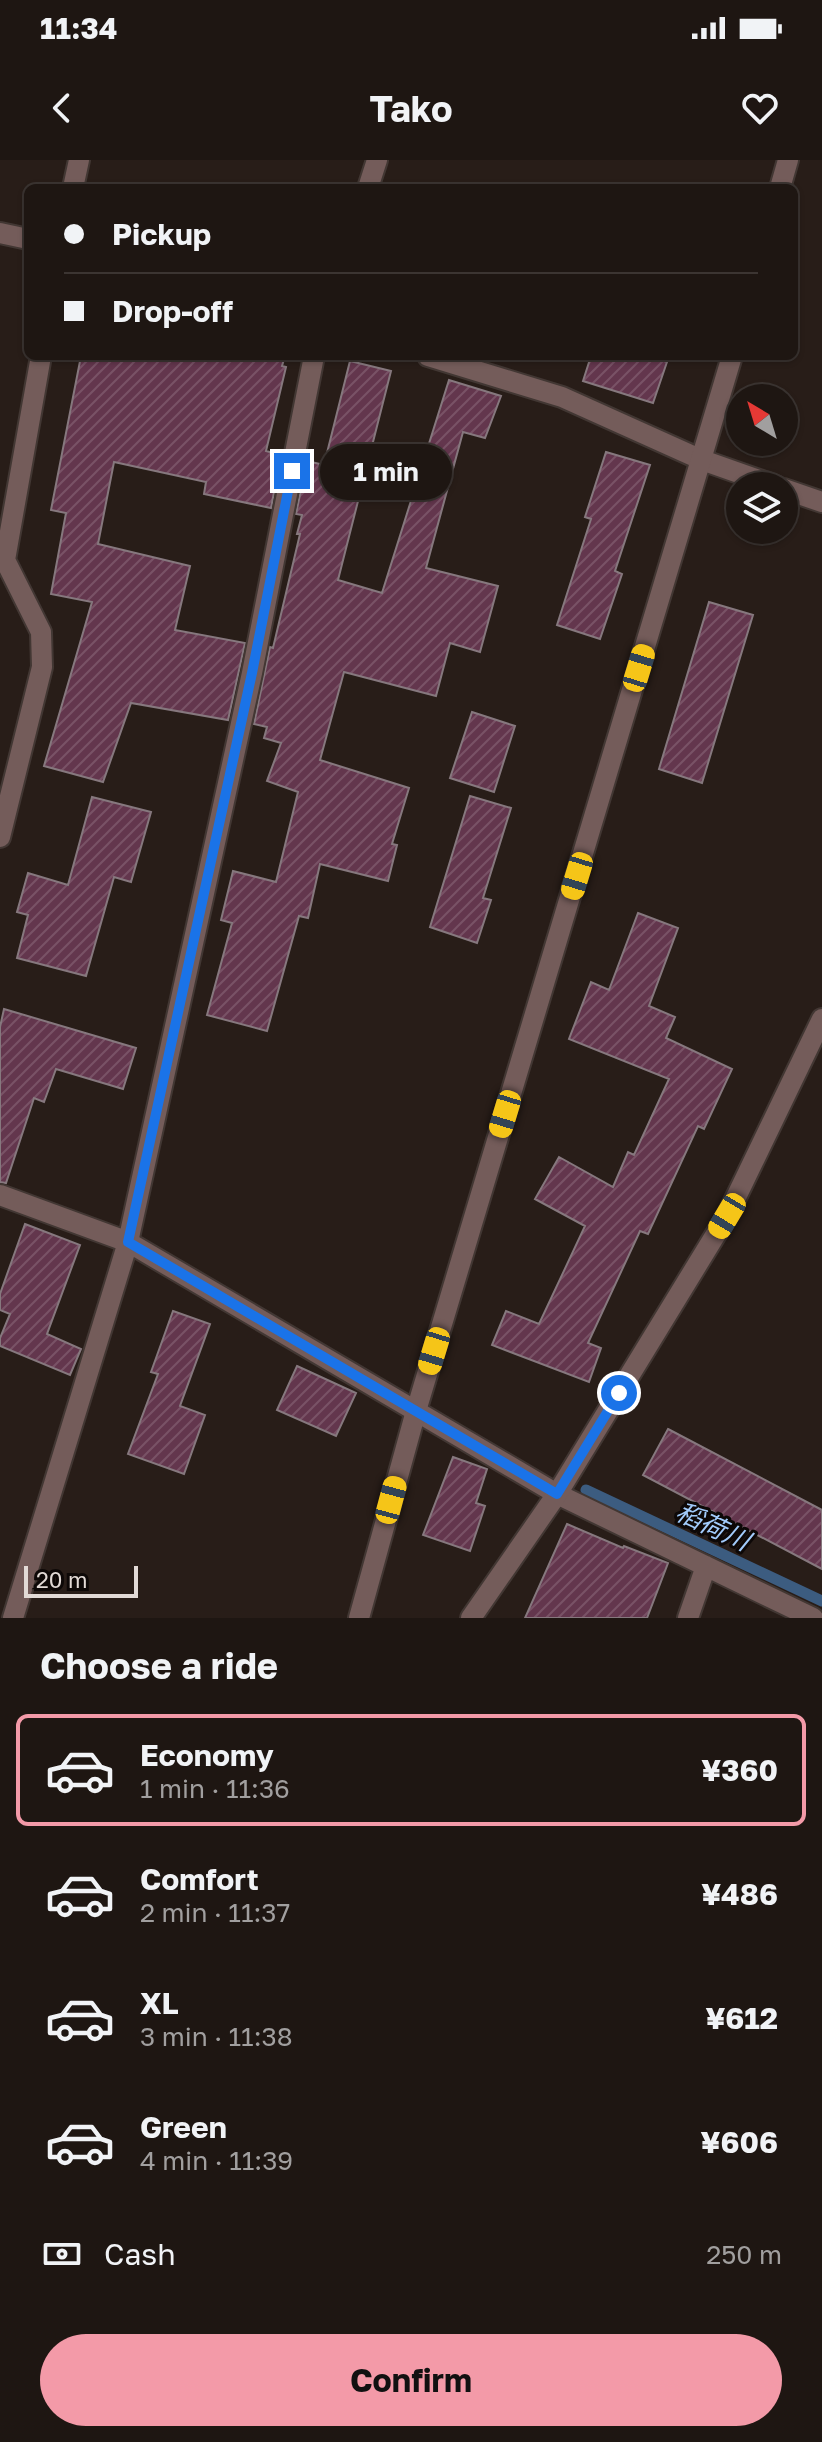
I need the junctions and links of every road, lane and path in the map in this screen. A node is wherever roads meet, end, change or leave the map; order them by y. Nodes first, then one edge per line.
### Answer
1 (79, 160) edge
2 (377, 160) edge
3 (788, 160) edge
4 (74, 184) edge
5 (369, 184) edge
6 (781, 184) edge
7 (0, 233) edge
8 (24, 238) edge
9 (40, 360) edge
10 (313, 360) edge
11 (441, 360) edge
12 (731, 360) edge
13 (702, 460) junction
14 (736, 472) edge
15 (798, 494) edge
16 (822, 502) edge
17 (10, 590) edge
18 (0, 837) edge
19 (822, 1019) edge
20 (0, 1195) edge
21 (128, 1242) junction
22 (416, 1411) junction
23 (557, 1494) junction
24 (706, 1566) junction
25 (13, 1618) edge
26 (359, 1618) edge
27 (471, 1618) edge
28 (688, 1618) edge
29 (813, 1618) edge

1 - 4 street
2 - 5 street
3 - 6 street
7 - 8 street
9 - 17 street
10 - 21 street
11 - 13 street
12 - 13 street
13 - 14 street
13 - 22 street
15 - 16 street
17 - 18 street
19 - 23 street
20 - 21 street
21 - 22 street
21 - 25 street
22 - 23 street
22 - 26 street
23 - 24 street
23 - 27 street
24 - 28 street
24 - 29 street

